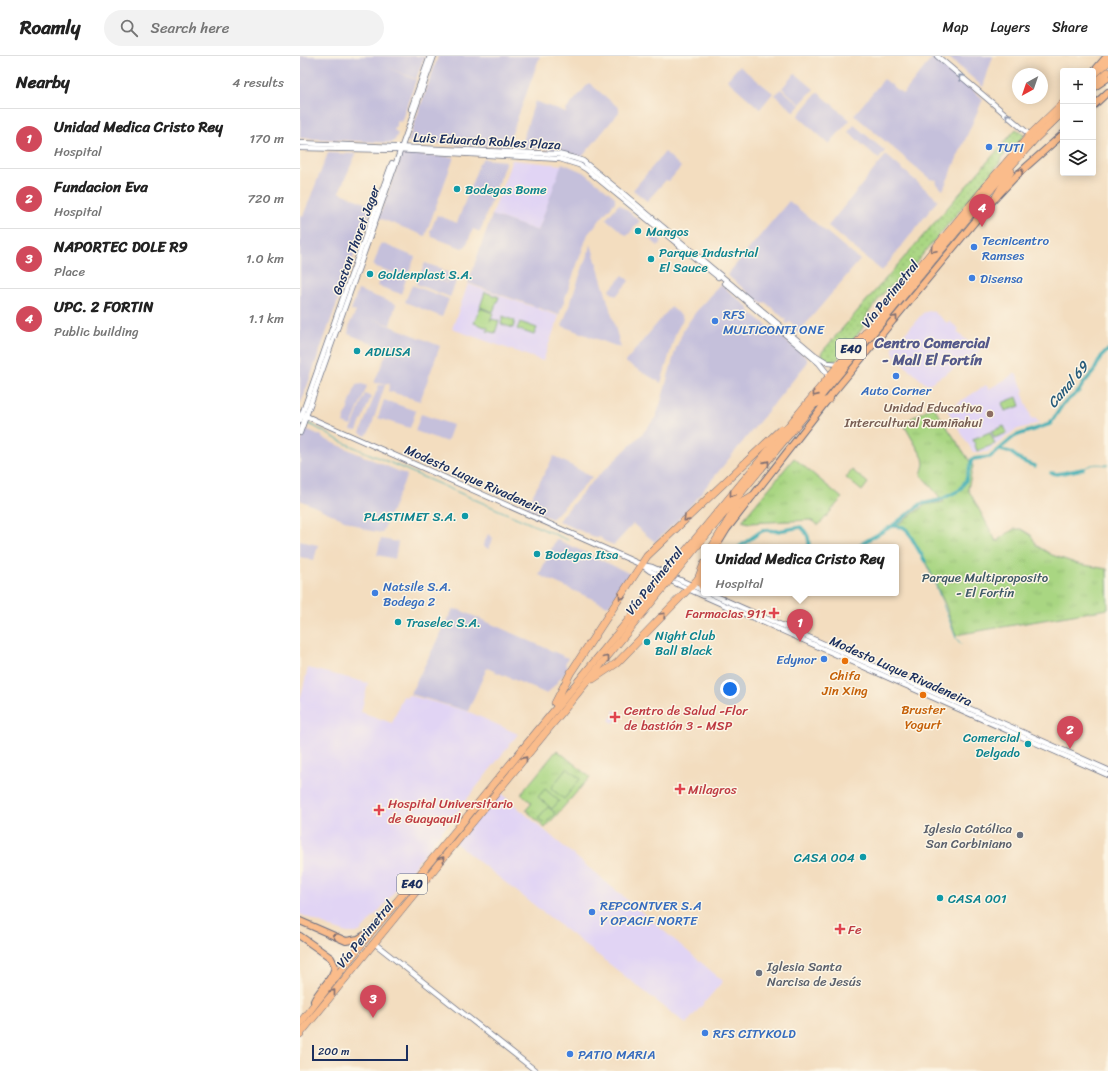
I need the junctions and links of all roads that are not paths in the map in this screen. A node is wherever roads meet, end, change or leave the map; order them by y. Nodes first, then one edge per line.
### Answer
1 (430, 56) edge
2 (434, 56) edge
3 (937, 56) edge
4 (1107, 56) edge
5 (1108, 62) edge
6 (1096, 69) edge
7 (1096, 72) edge
8 (1108, 72) edge
9 (1108, 78) edge
10 (1096, 82) edge
11 (1096, 86) edge
12 (1108, 92) edge
13 (1062, 104) edge
14 (1095, 104) edge
15 (1060, 115) edge
16 (1030, 135) junction
17 (1060, 137) edge
18 (300, 143) edge
19 (300, 148) edge
20 (399, 149) junction
21 (1018, 158) junction
22 (996, 197) junction
23 (839, 364) junction
24 (828, 378) junction
25 (828, 400) junction
26 (815, 404) junction
27 (802, 409) junction
28 (302, 416) edge
29 (300, 432) edge
30 (749, 484) junction
31 (752, 496) junction
32 (737, 505) junction
33 (728, 511) junction
34 (714, 544) edge
35 (718, 544) edge
36 (642, 565) junction
37 (677, 566) junction
38 (701, 572) edge
39 (701, 576) edge
40 (698, 579) junction
41 (665, 580) junction
42 (701, 584) edge
43 (690, 587) junction
44 (701, 589) edge
45 (701, 592) edge
46 (710, 596) edge
47 (716, 596) edge
48 (584, 685) junction
49 (549, 716) junction
50 (1036, 738) junction
51 (1030, 740) junction
52 (1072, 754) junction
53 (1063, 755) junction
54 (1108, 770) edge
55 (1108, 775) edge
56 (300, 921) edge
57 (371, 932) junction
58 (300, 936) edge
59 (374, 943) junction
60 (314, 1006) junction
61 (300, 1023) edge
62 (300, 1034) edge
63 (536, 1071) edge

1 - 20 street, Gaston Thoret Jager
2 - 20 street, Gaston Thoret Jager
16 -> 3 street
4 - 6 main road
5 - 7 highway
8 - 10 highway
9 - 11 main road
12 - 14 main road
13 - 16 highway, Vía Perimetral / E40
15 - 21 highway, Vía Perimetral / E40
16 -> 23 highway, Vía Perimetral / E40
22 -> 17 main road, Vía Perimetral
18 - 20 street, Luis Eduardo Robles Plaza
19 - 20 street, Luis Eduardo Robles Plaza
20 - 23 street, Luis Eduardo Robles Plaza
20 - 24 street, Luis Eduardo Robles Plaza
20 - 28 street, Gaston Thoret Jager
21 - 22 highway
21 - 26 highway, Vía Perimetral / E40
25 -> 22 main road, Vía Perimetral
23 - 24 highway, Vía Perimetral / E40
24 -> 27 highway, Vía Perimetral / E40
25 - 26 highway
25 - 31 main road, Vía Perimetral
30 -> 26 highway, Vía Perimetral / E40
27 -> 36 highway
27 -> 37 highway, Vía Perimetral / E40
28 - 29 street, Gaston Thoret Jager
28 - 36 street, Modesto Luque Rivadeneira
30 - 32 highway
30 - 33 highway, Vía Perimetral / E40
31 - 32 highway
31 - 35 main road, Vía Perimetral
32 - 33 highway
32 - 34 highway
33 - 37 highway, Vía Perimetral / E40
36 - 43 street, Modesto Luque Rivadeneira
36 -> 49 highway
37 - 41 highway, Vía Perimetral / E40, bridge
38 - 40 highway
39 - 40 main road
40 - 42 highway
40 - 43 highway
48 -> 41 highway, Vía Perimetral / E40
41 - 49 highway, Vía Perimetral / E40
43 - 44 street, Modesto Luque Rivadeneira
43 - 45 street, Modesto Luque Rivadeneira
48 -> 43 highway
46 - 51 street, Modesto Luque Rivadeneira
47 - 50 street, Modesto Luque Rivadeneira
59 -> 48 highway, Vía Perimetral / E40
49 - 57 highway, Vía Perimetral / E40
50 - 51 street
50 - 52 street, Modesto Luque Rivadeneira
51 - 53 street, Modesto Luque Rivadeneira
52 - 53 street
52 - 54 street, Modesto Luque Rivadeneira
53 - 55 street, Modesto Luque Rivadeneira
57 -> 56 main road
57 - 60 highway, Vía Perimetral / E40
58 - 60 main road
62 -> 59 highway, Vía Perimetral / E40
59 - 63 street
60 - 61 highway, Vía Perimetral / E40

